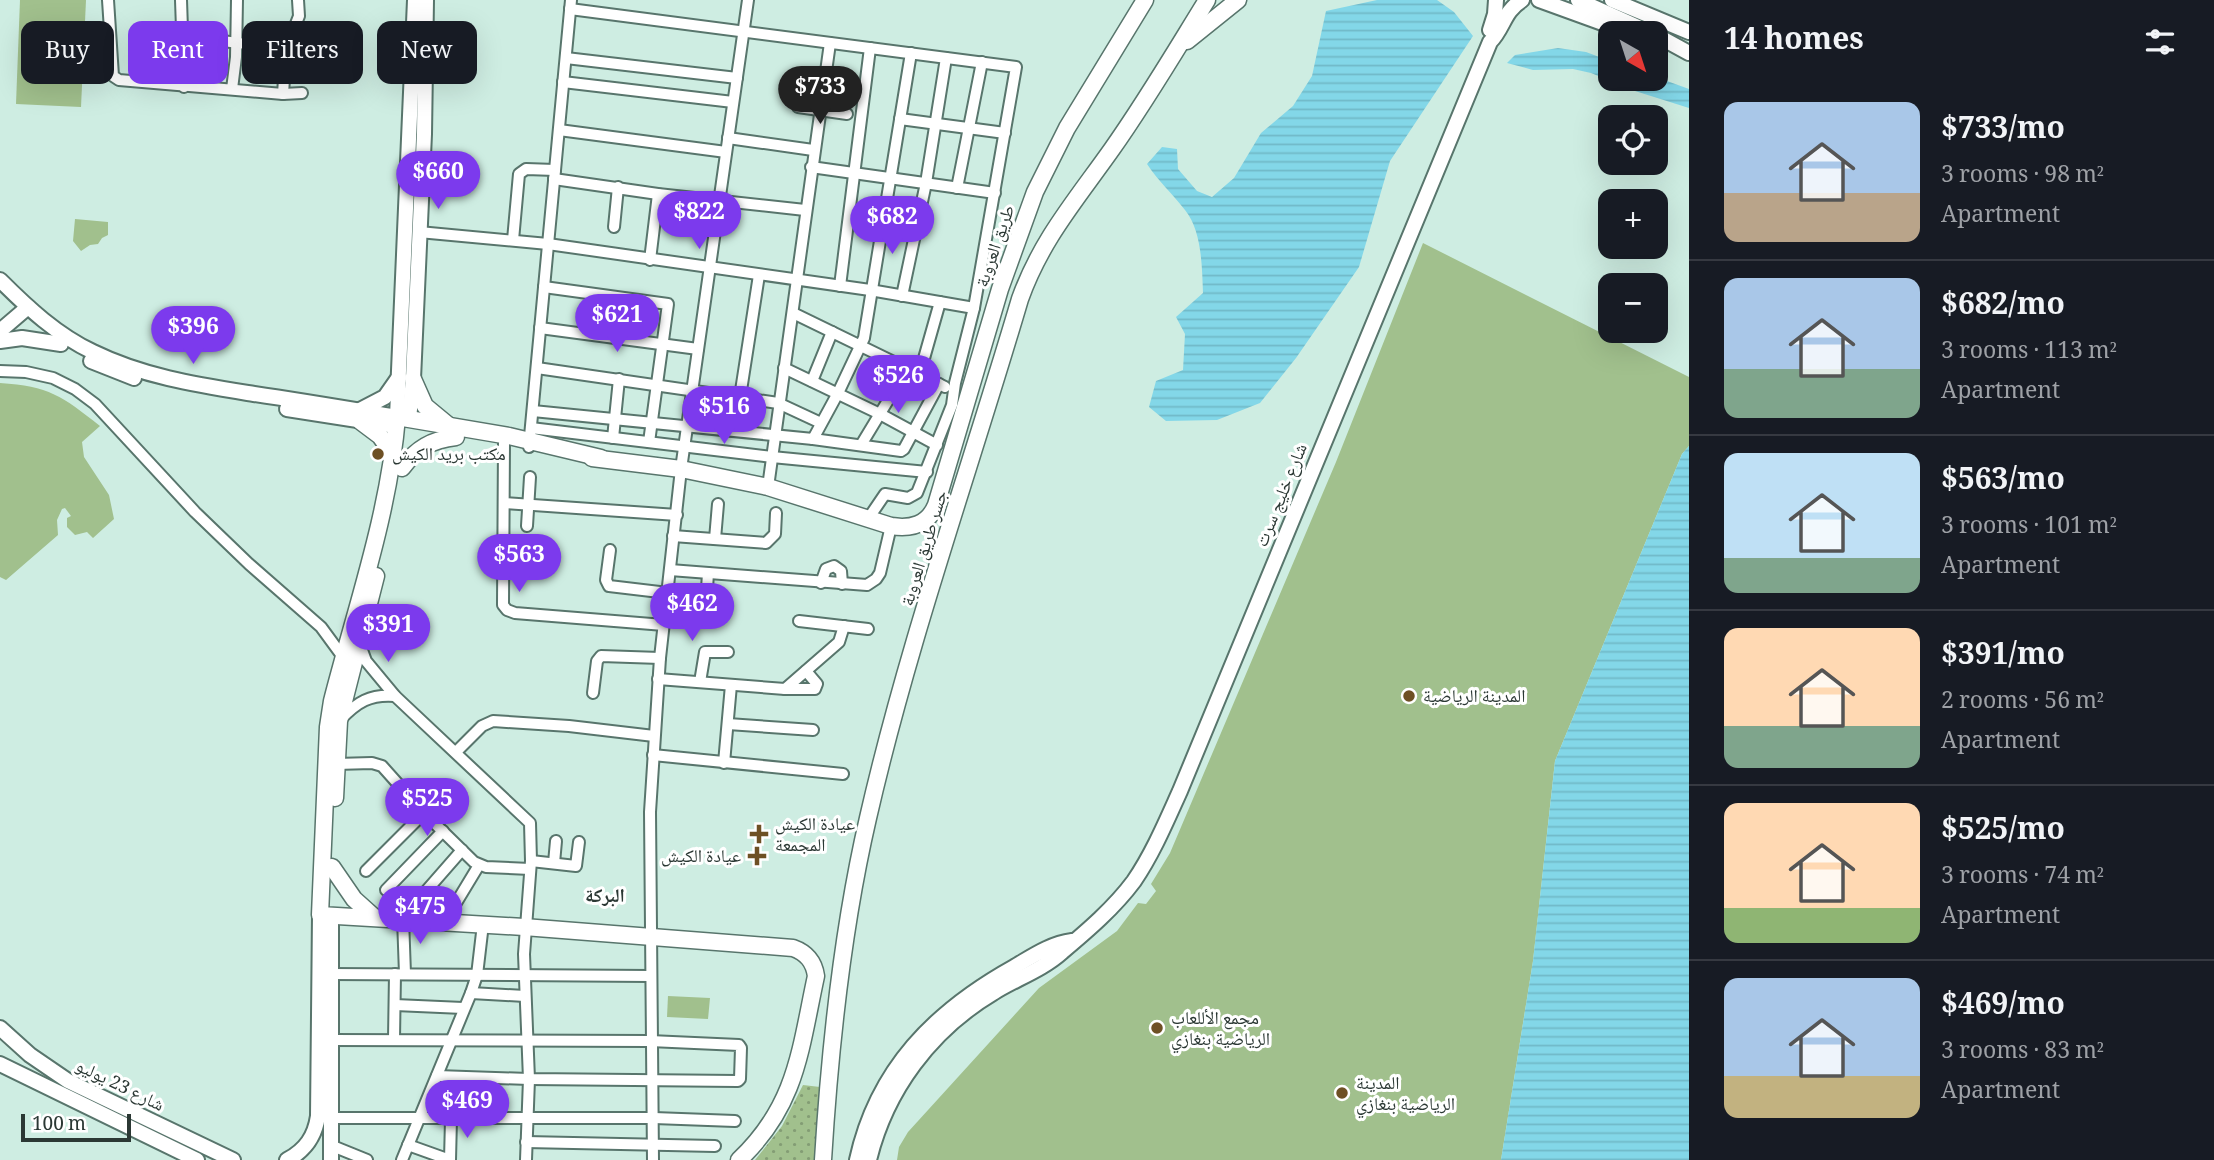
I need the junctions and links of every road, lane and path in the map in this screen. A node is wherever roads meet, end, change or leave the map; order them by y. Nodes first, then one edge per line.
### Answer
1 (108, 0) edge
2 (181, 0) edge
3 (237, 0) edge
4 (298, 0) edge
5 (415, 0) edge
6 (426, 0) edge
7 (748, 0) edge
8 (1143, 0) edge
9 (1207, 0) edge
10 (1238, 0) edge
11 (1496, 0) edge
12 (1522, 0) edge
13 (1539, 0) edge
14 (1578, 0) edge
15 (1612, 0) edge
16 (1636, 0) edge
17 (570, 5) edge
18 (182, 21) edge
19 (297, 21) edge
20 (1598, 21) edge
21 (1624, 21) edge
22 (1685, 31) edge
23 (743, 32) junction
24 (228, 40) edge
25 (236, 41) junction
26 (242, 42) edge
27 (1490, 42) junction
28 (1668, 42) edge
29 (830, 43) junction
30 (870, 48) junction
31 (1684, 50) edge
32 (911, 53) junction
33 (1172, 55) junction
34 (566, 58) junction
35 (946, 58) junction
36 (982, 62) junction
37 (737, 78) junction
38 (563, 82) junction
39 (184, 84) edge
40 (284, 84) edge
41 (184, 87) junction
42 (232, 89) junction
43 (302, 93) dead end
44 (284, 94) junction
45 (733, 102) junction
46 (797, 107) dead end
47 (820, 110) junction
48 (847, 114) dead end
49 (900, 119) junction
50 (936, 122) junction
51 (968, 128) junction
52 (559, 131) junction
53 (1005, 133) junction
54 (728, 138) junction
55 (813, 150) junction
56 (726, 152) junction
57 (811, 167) junction
58 (555, 174) junction
59 (855, 174) junction
60 (890, 178) junction
61 (926, 183) junction
62 (618, 187) junction
63 (957, 188) junction
64 (995, 193) junction
65 (658, 194) junction
66 (719, 201) junction
67 (805, 210) junction
68 (614, 227) dead end
69 (419, 232) junction
70 (513, 240) junction
71 (548, 244) junction
72 (650, 260) junction
73 (709, 269) junction
74 (758, 275) junction
75 (0, 280) edge
76 (796, 281) junction
77 (840, 286) junction
78 (544, 287) junction
79 (870, 290) junction
80 (0, 292) edge
81 (902, 296) junction
82 (940, 302) junction
83 (21, 307) junction
84 (974, 308) junction
85 (793, 313) junction
86 (0, 319) edge
87 (540, 328) junction
88 (0, 331) edge
89 (832, 332) junction
90 (0, 341) edge
91 (61, 344) junction
92 (662, 344) junction
93 (861, 348) junction
94 (698, 349) junction
95 (537, 368) junction
96 (784, 368) junction
97 (907, 369) junction
98 (0, 372) edge
99 (407, 376) junction
100 (919, 376) junction
101 (619, 379) junction
102 (812, 381) junction
103 (656, 384) junction
104 (939, 384) junction
105 (692, 390) junction
106 (954, 391) junction
107 (838, 393) junction
108 (740, 397) junction
109 (778, 403) junction
110 (533, 411) junction
111 (880, 414) junction
112 (360, 416) junction
113 (615, 419) junction
114 (402, 422) junction
115 (821, 423) junction
116 (651, 424) junction
117 (687, 426) junction
118 (453, 432) junction
119 (914, 432) junction
120 (775, 436) junction
121 (613, 438) junction
122 (530, 439) junction
123 (813, 439) junction
124 (649, 442) junction
125 (504, 443) junction
126 (861, 445) junction
127 (937, 445) junction
128 (684, 446) junction
129 (772, 457) junction
130 (398, 462) junction
131 (681, 469) junction
132 (927, 472) junction
133 (530, 477) dead end
134 (768, 487) junction
135 (504, 503) junction
136 (718, 504) dead end
137 (528, 505) junction
138 (776, 513) dead end
139 (677, 515) junction
140 (868, 519) junction
141 (527, 526) dead end
142 (891, 526) junction
143 (674, 536) junction
144 (715, 539) junction
145 (610, 550) dead end
146 (670, 570) junction
147 (708, 573) junction
148 (821, 583) junction
149 (842, 584) junction
150 (668, 593) junction
151 (706, 605) dead end
152 (799, 621) dead end
153 (664, 625) junction
154 (844, 626) junction
155 (868, 629) dead end
156 (359, 642) junction
157 (728, 652) dead end
158 (343, 657) junction
159 (660, 658) junction
160 (806, 671) junction
161 (658, 679) junction
162 (700, 682) junction
163 (731, 685) junction
164 (785, 689) junction
165 (593, 693) dead end
166 (396, 696) junction
167 (339, 721) junction
168 (728, 723) junction
169 (813, 730) dead end
170 (654, 736) junction
171 (456, 752) junction
172 (653, 755) junction
173 (724, 762) junction
174 (336, 764) junction
175 (843, 775) dead end
176 (424, 813) junction
177 (443, 831) junction
178 (556, 841) dead end
179 (579, 842) dead end
180 (462, 850) junction
181 (554, 863) junction
182 (479, 865) junction
183 (530, 865) junction
184 (332, 867) junction
185 (366, 871) dead end
186 (386, 890) dead end
187 (421, 898) dead end
188 (456, 903) dead end
189 (326, 915) junction
190 (374, 917) junction
191 (404, 918) junction
192 (483, 924) junction
193 (524, 927) junction
194 (650, 937) junction
195 (1073, 941) junction
196 (330, 974) junction
197 (400, 974) junction
198 (477, 975) junction
199 (524, 976) junction
200 (651, 976) junction
201 (471, 993) junction
202 (525, 996) junction
203 (395, 1005) junction
204 (463, 1008) junction
205 (0, 1028) edge
206 (394, 1039) junction
207 (330, 1040) junction
208 (452, 1040) junction
209 (650, 1041) junction
210 (527, 1042) junction
211 (0, 1064) edge
212 (437, 1076) junction
213 (529, 1079) junction
214 (652, 1080) junction
215 (330, 1118) junction
216 (419, 1118) junction
217 (527, 1118) junction
218 (654, 1118) junction
219 (451, 1119) junction
220 (735, 1121) dead end
221 (526, 1142) junction
222 (652, 1144) junction
223 (408, 1145) junction
224 (715, 1146) dead end
225 (331, 1153) edge
226 (197, 1160) edge
227 (233, 1160) edge
228 (287, 1160) edge
229 (367, 1160) edge
230 (402, 1160) edge
231 (450, 1160) edge
232 (526, 1160) edge
233 (653, 1160) edge
234 (739, 1160) edge
235 (823, 1160) edge
236 (857, 1160) edge
237 (869, 1160) edge

1 - 41 street
2 - 18 street
3 - 25 street
4 - 19 street
5 - 99 main road
6 - 69 main road
7 - 23 street
8 - 142 highway, طريق العروبة
9 - 33 highway, جسر طريق العروبة
10 - 33 highway
11 - 27 main road
12 - 27 main road
13 - 20 main road
14 - 21 main road
15 - 22 main road
16 - 22 main road
17 - 23 street
17 - 34 street
23 - 29 street
23 - 37 street
24 - 25 street
25 - 26 street
25 - 42 street
27 - 195 main road, شارع خليج سرت
28 - 31 main road
29 - 30 street
29 - 47 street
30 - 32 street
30 - 59 street
32 - 35 street
32 - 49 street
33 - 235 highway, جسر طريق العروبة
34 - 37 street
34 - 38 street
35 - 36 street
35 - 50 street
36 - 51 street
36 - 53 street
37 - 45 street
38 - 45 street
38 - 52 street
39 - 41 street
40 - 44 street
41 - 42 street
42 - 44 street
43 - 44 street
45 - 54 street
46 - 47 street
47 - 48 street
47 - 55 street
49 - 50 street
49 - 60 street
50 - 51 street
50 - 61 street
51 - 53 street
51 - 63 street
52 - 56 street
52 - 58 street
53 - 64 street
54 - 55 street
54 - 56 street
55 - 57 street
56 - 66 street
57 - 59 street
57 - 67 street
58 - 62 street
58 - 70 street
58 - 71 street
59 - 60 street
59 - 77 street
60 - 61 street
60 - 79 street
61 - 63 street
61 - 81 street
62 - 65 street
62 - 68 street
63 - 64 street
64 - 84 street
65 - 66 street
65 - 72 street
66 - 67 street
66 - 73 street
67 - 76 street
69 - 70 street
69 - 99 main road
70 - 71 street
71 - 72 street
71 - 78 street
72 - 73 street
73 - 74 street
73 - 94 street
74 - 76 street
74 - 108 street
75 - 83 main road
76 - 77 street
76 - 85 street
77 - 79 street
78 - 87 street
78 - 92 street
79 - 81 street
79 - 93 street
80 - 83 main road
81 - 82 street
82 - 84 street
82 - 100 street
83 - 86 main road
83 - 88 main road
83 - 91 main road
83 - 112 main road
84 - 106 street
85 - 89 street
85 - 96 street
87 - 92 street
87 - 95 street
89 - 93 street
89 - 102 street
90 - 91 main road
91 - 112 main road
92 - 94 street
92 - 103 street
93 - 97 street
93 - 107 street
94 - 105 street
95 - 101 street
95 - 110 street
96 - 102 street
96 - 109 street
97 - 100 street
97 - 111 street
98 - 158 street
99 - 112 main road
99 - 114 main road
99 - 118 highway
100 - 104 street
101 - 103 street
101 - 113 street
102 - 107 street
103 - 105 street
103 - 116 street
104 - 106 street
104 - 119 street
105 - 108 street
105 - 117 street
106 - 127 street
107 - 111 street
107 - 115 street
108 - 109 street
109 - 115 street
109 - 120 street
110 - 113 street
110 - 122 street
111 - 119 street
111 - 126 street
112 - 114 main road
112 - 130 highway
113 - 116 street
113 - 121 street
114 - 118 highway
114 - 130 highway
115 - 123 street
116 - 117 street
116 - 124 street
117 - 120 street
117 - 128 street
118 - 122 highway
118 - 125 highway
118 - 130 highway
119 - 126 street
119 - 127 street
120 - 123 street
120 - 129 street
121 - 122 street
121 - 124 street
122 - 125 highway
122 - 131 highway
123 - 126 street
124 - 128 street
125 - 135 street
127 - 132 street
128 - 129 street
128 - 131 street
129 - 132 street
129 - 134 street
130 - 156 highway
130 - 158 highway
131 - 134 highway
131 - 139 street
132 - 140 street
133 - 137 street
134 - 140 highway
135 - 137 street
135 - 153 street
136 - 144 street
137 - 139 street
137 - 141 street
138 - 144 street
139 - 143 street
140 - 142 highway
142 - 149 street
143 - 144 street
143 - 146 street
145 - 150 street
146 - 147 street
146 - 150 street
147 - 148 street
147 - 151 street
148 - 149 street
148 - 149 street
150 - 153 street
152 - 154 street
153 - 159 street
154 - 155 street
154 - 160 street
156 - 166 street
156 - 167 highway
157 - 162 street
158 - 189 highway
159 - 161 street
159 - 165 street
160 - 164 street
160 - 164 street
161 - 162 street
161 - 170 street
162 - 163 street
163 - 164 street
163 - 168 street
166 - 167 street
166 - 171 street
167 - 174 highway
168 - 169 street
168 - 173 street
170 - 171 street
170 - 172 street
171 - 183 street
172 - 173 street
172 - 194 street
173 - 175 street
174 - 176 street
174 - 184 highway
176 - 177 street
176 - 185 street
177 - 180 street
177 - 186 street
178 - 181 street
179 - 181 street
180 - 182 street
180 - 187 street
181 - 183 street
182 - 183 street
182 - 188 street
183 - 193 street
184 - 189 highway
184 - 190 highway
189 - 190 highway
189 - 196 main road
189 - 228 main road
190 - 191 highway
191 - 192 highway
191 - 197 street
192 - 193 highway
192 - 198 street
193 - 194 highway
193 - 199 street
194 - 200 street
194 - 234 highway
195 - 236 main road, شارع خليج سرت
195 - 237 main road, شارع خليج سرت
196 - 197 street
196 - 207 main road
197 - 198 street
197 - 203 street
198 - 199 street
198 - 201 street
199 - 200 street
199 - 202 street
200 - 209 street
201 - 202 street
201 - 204 street
202 - 210 street
203 - 204 street
203 - 206 street
204 - 208 street
205 - 227 main road, شارع 23 يوليو
206 - 207 street
206 - 208 street
207 - 215 main road
208 - 210 street
208 - 212 street
209 - 210 street
209 - 214 street
209 - 214 street
210 - 213 street
211 - 226 main road, شارع 23 يوليو
212 - 213 street
212 - 216 street
213 - 214 street
213 - 217 street
214 - 218 street
215 - 216 street
215 - 225 main road
216 - 219 street
216 - 223 street
217 - 218 street
217 - 219 street
217 - 221 street
218 - 220 street
218 - 222 street
219 - 231 street
221 - 222 street
221 - 232 street
222 - 224 street
222 - 233 street
223 - 230 street
223 - 231 street
225 - 229 street

